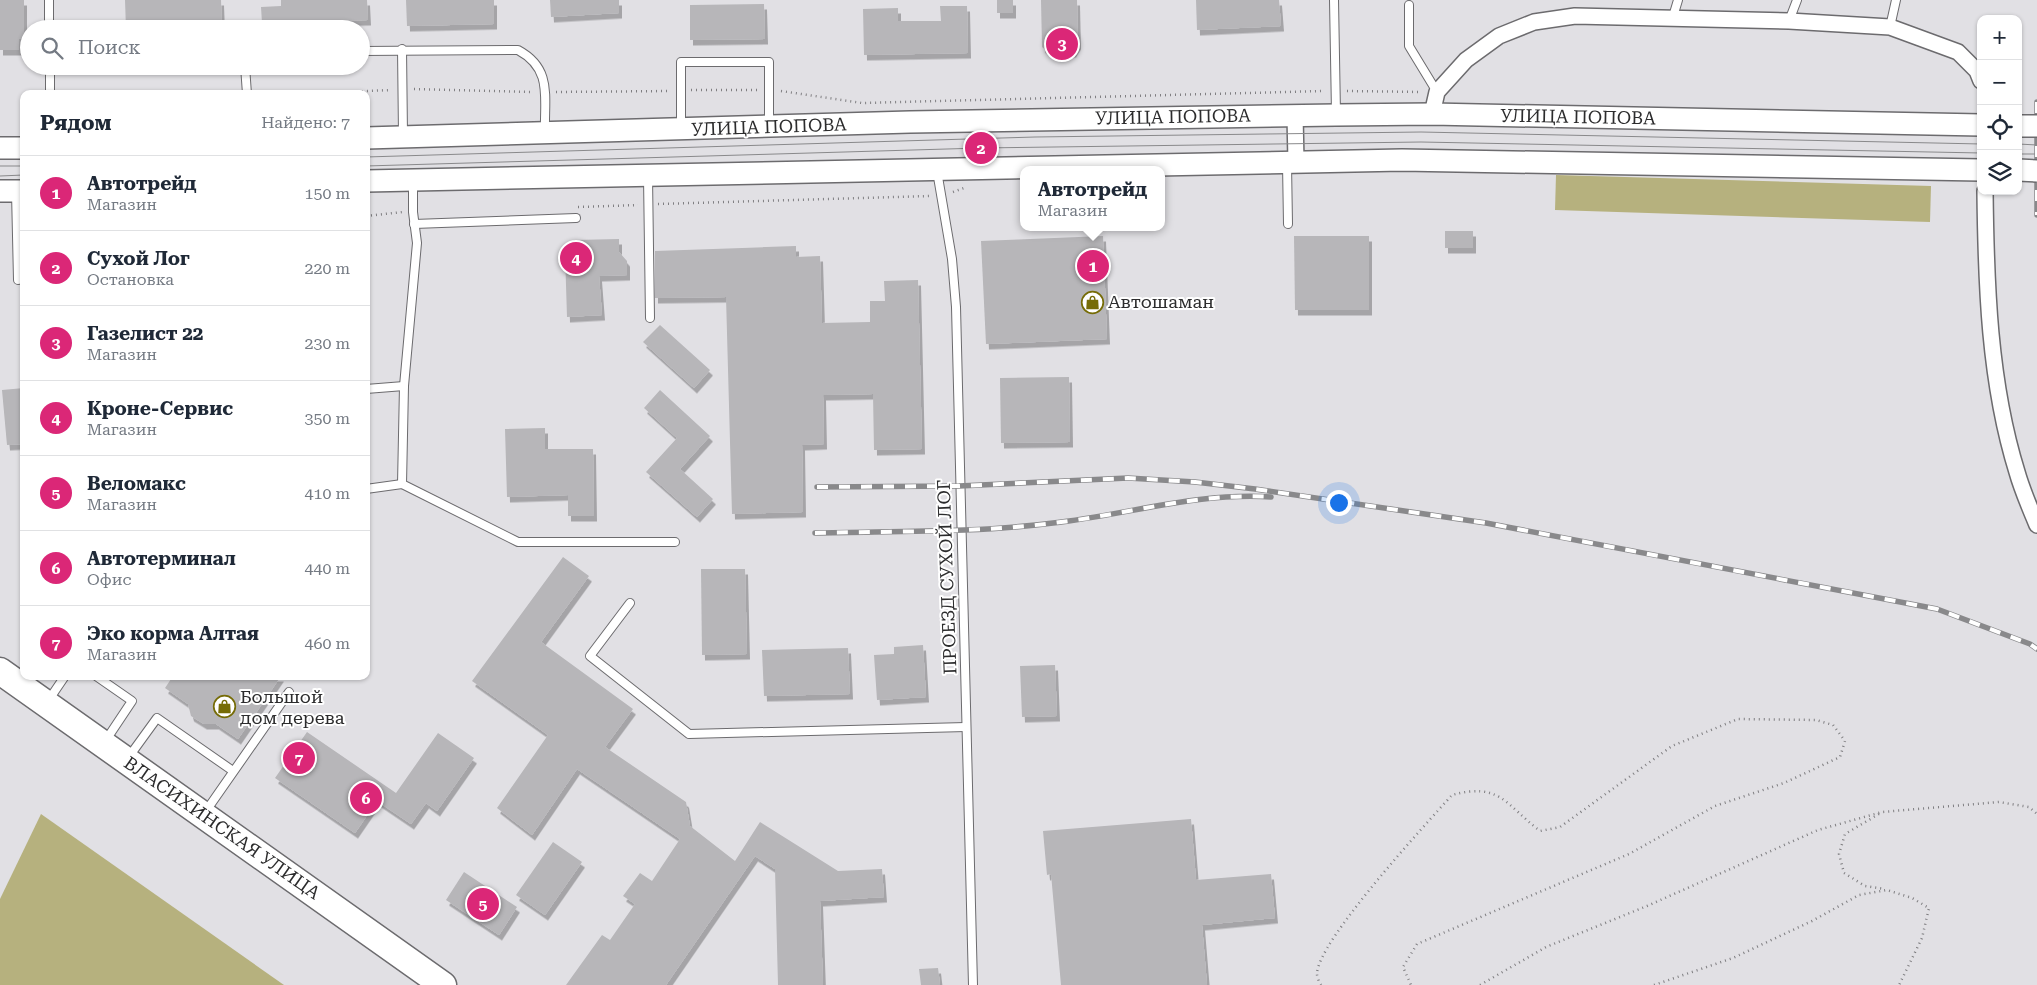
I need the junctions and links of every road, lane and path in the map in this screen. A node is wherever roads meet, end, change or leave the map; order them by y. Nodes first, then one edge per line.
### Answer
1 (49, 0) edge
2 (1334, 0) edge
3 (1678, 0) edge
4 (1798, 0) edge
5 (1896, 0) edge
6 (1409, 5) dead end
7 (49, 20) edge
8 (1672, 20) junction
9 (1789, 21) junction
10 (1890, 27) junction
11 (402, 49) junction
12 (370, 51) edge
13 (1977, 70) edge
14 (50, 75) edge
15 (246, 75) edge
16 (403, 89) junction
17 (50, 90) edge
18 (247, 90) edge
19 (681, 90) junction
20 (769, 90) junction
21 (370, 91) edge
22 (1336, 91) junction
23 (544, 92) junction
24 (1437, 92) junction
25 (1336, 114) junction
26 (1432, 114) junction
27 (1295, 115) junction
28 (1977, 125) edge
29 (769, 126) junction
30 (2022, 126) edge
31 (2037, 126) edge
32 (681, 130) junction
33 (546, 134) junction
34 (403, 137) junction
35 (370, 138) edge
36 (0, 148) edge
37 (20, 148) edge
38 (1291, 162) junction
39 (1088, 166) edge
40 (1020, 167) edge
41 (936, 169) junction
42 (1977, 170) edge
43 (2022, 170) edge
44 (2037, 171) edge
45 (648, 175) junction
46 (413, 180) junction
47 (370, 181) edge
48 (13, 191) edge
49 (1985, 195) edge
50 (576, 218) dead end
51 (414, 224) junction
52 (1288, 224) dead end
53 (18, 280) dead end
54 (650, 318) dead end
55 (404, 386) junction
56 (370, 389) edge
57 (402, 484) junction
58 (370, 488) edge
59 (2037, 526) edge
60 (675, 542) dead end
61 (630, 603) dead end
62 (0, 671) edge
63 (62, 680) edge
64 (102, 680) edge
65 (289, 692) dead end
66 (46, 704) junction
67 (966, 727) junction
68 (103, 744) junction
69 (127, 760) junction
70 (233, 771) junction
71 (1882, 812) junction
72 (203, 814) junction
73 (2037, 814) edge
74 (1887, 890) junction
75 (443, 985) edge
76 (973, 985) edge
77 (1320, 985) edge
78 (1411, 985) edge
79 (1480, 985) edge
80 (1654, 985) edge
81 (1899, 985) edge

1 - 7 lane
2 - 22 lane
3 - 8 lane
4 - 9 lane
5 - 10 lane
6 - 24 lane
8 - 9 street
8 - 24 street
9 - 10 street
10 - 13 street
11 - 12 lane
11 - 16 lane
11 - 23 lane
14 - 17 lane
15 - 18 lane
16 - 21 path
16 - 23 path
16 - 34 lane
19 - 20 path
19 - 20 lane
19 - 23 path
19 - 32 lane
20 - 22 path
20 - 29 lane
22 - 25 lane
23 - 33 lane
24 - 26 street
25 - 26 main road, УЛИЦА ПОПОВА
25 - 27 main road, УЛИЦА ПОПОВА
26 - 28 main road, УЛИЦА ПОПОВА
27 - 29 main road, УЛИЦА ПОПОВА
27 - 38 street
29 - 32 main road, УЛИЦА ПОПОВА
30 - 31 main road, bridge
32 - 33 main road, УЛИЦА ПОПОВА
33 - 34 main road, УЛИЦА ПОПОВА
34 - 35 main road, УЛИЦА ПОПОВА
36 - 37 main road
38 - 39 main road
38 - 42 main road
38 - 52 lane
40 - 41 main road
41 - 45 main road
41 - 67 lane, ПРОЕЗД СУХОЙ ЛОГ
43 - 44 main road, bridge
45 - 46 main road
45 - 54 lane
46 - 47 main road
46 - 51 lane
48 - 53 lane
49 - 59 street
50 - 51 lane
51 - 55 lane
55 - 56 lane
55 - 57 lane
57 - 58 lane
57 - 60 lane
61 - 67 lane
62 - 66 highway, ВЛАСИХИНСКАЯ УЛИЦА
63 - 66 lane
64 - 68 lane
65 - 70 lane
66 - 68 highway, ВЛАСИХИНСКАЯ УЛИЦА
67 - 76 lane, ПРОЕЗД СУХОЙ ЛОГ
68 - 69 highway, ВЛАСИХИНСКАЯ УЛИЦА
69 - 70 lane
69 - 72 highway, ВЛАСИХИНСКАЯ УЛИЦА
70 - 72 lane
71 - 73 path
71 - 74 path
71 - 79 path
72 - 75 highway, ВЛАСИХИНСКАЯ УЛИЦА
74 - 80 path
74 - 81 path
77 - 78 path

